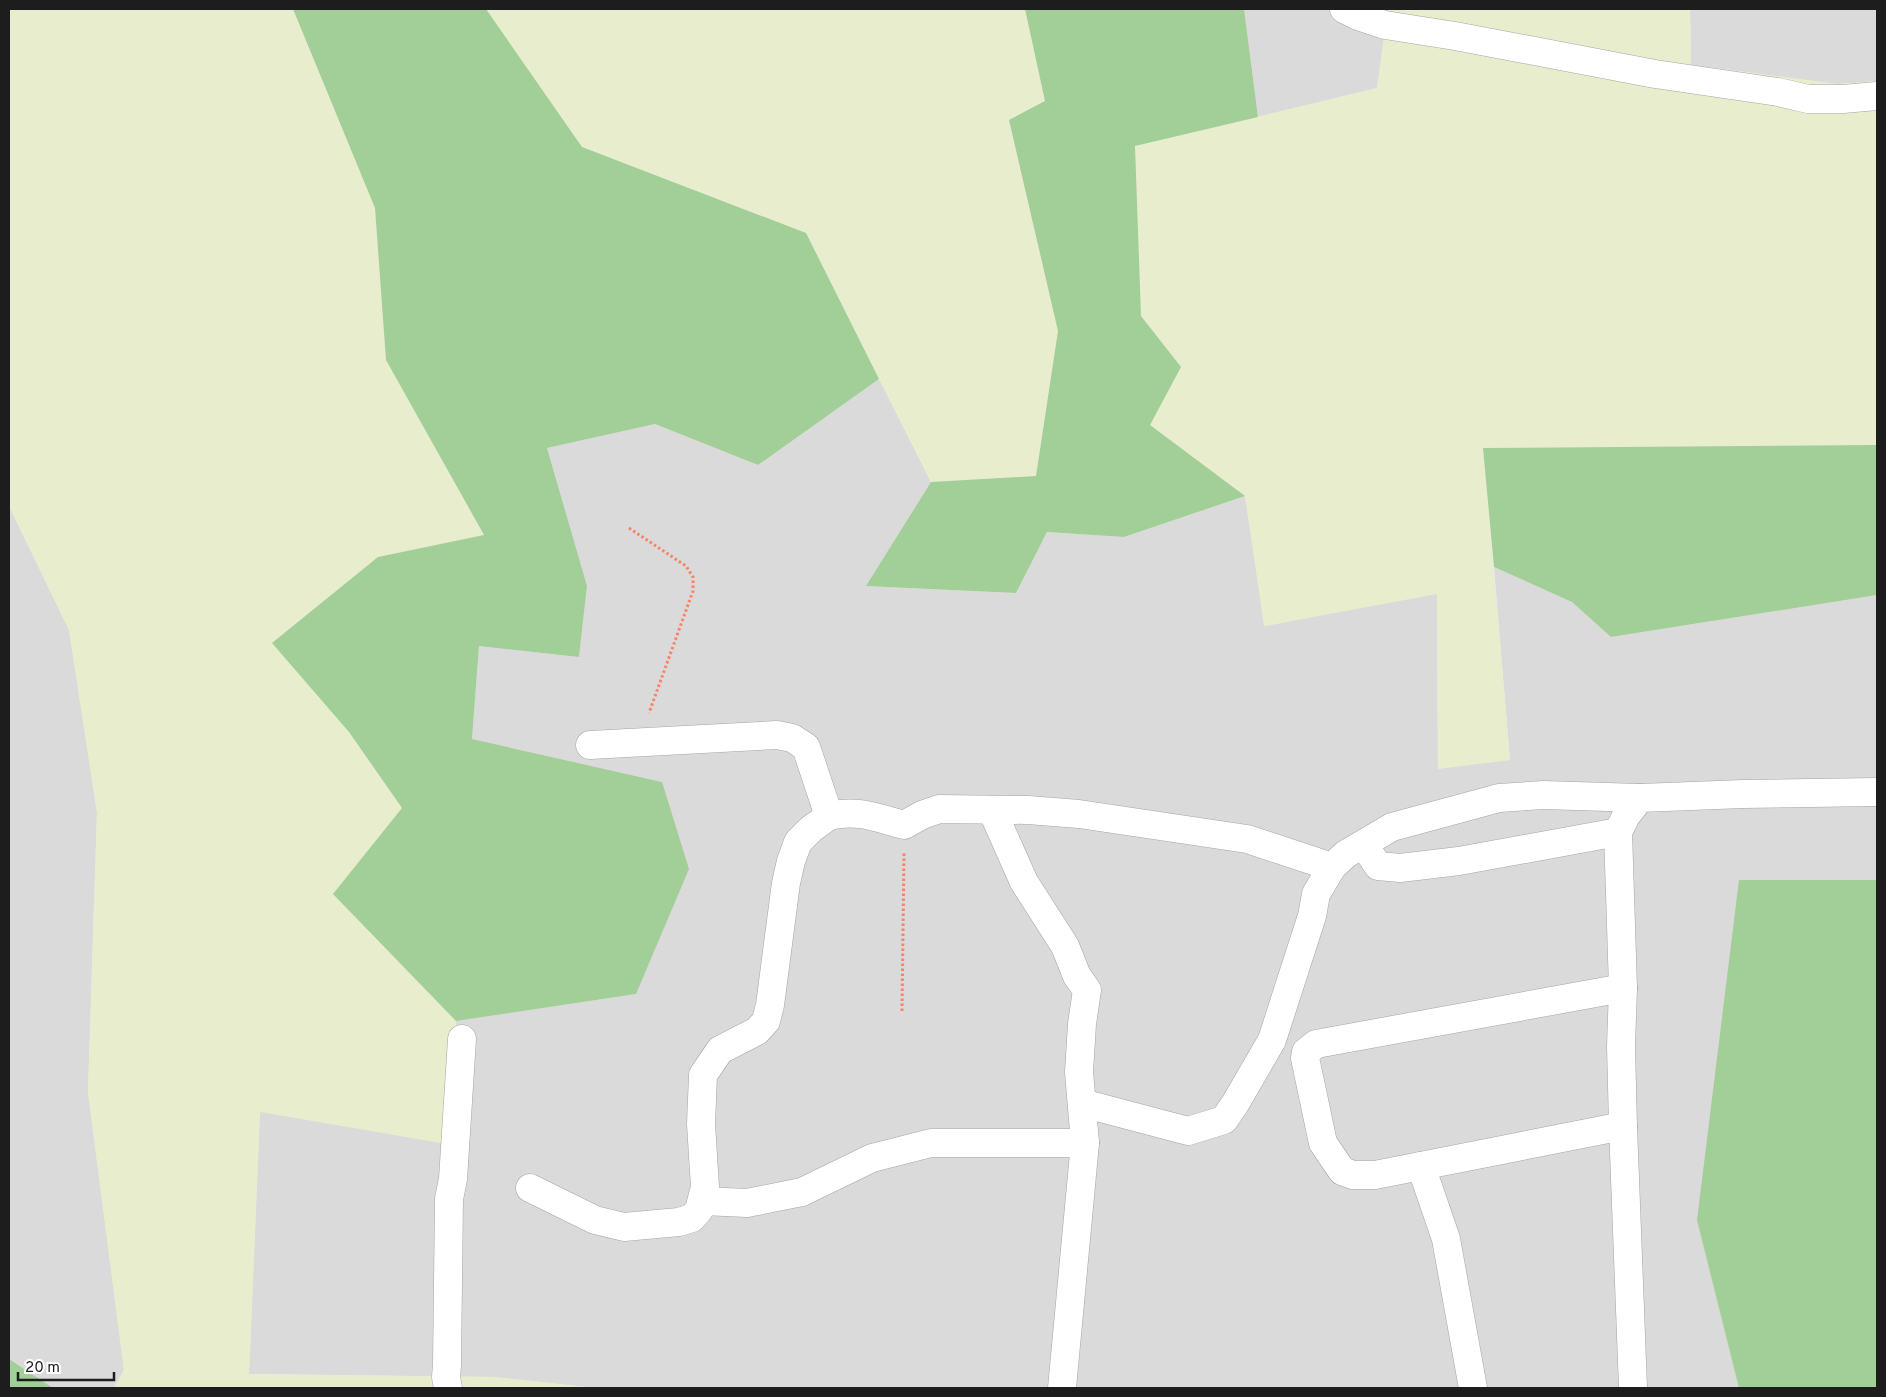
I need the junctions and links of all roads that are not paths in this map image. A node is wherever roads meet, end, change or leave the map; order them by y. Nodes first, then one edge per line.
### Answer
1 (1344, 9) edge
2 (1877, 96) edge
3 (590, 745) dead end
4 (1877, 792) edge
5 (1640, 798) junction
6 (992, 810) junction
7 (829, 816) junction
8 (1618, 832) junction
9 (1364, 845) junction
10 (1332, 867) junction
11 (1623, 988) junction
12 (462, 1039) dead end
13 (1082, 1103) junction
14 (1623, 1126) junction
15 (1085, 1143) junction
16 (1421, 1166) junction
17 (530, 1188) dead end
18 (703, 1201) junction
19 (448, 1388) edge
20 (1062, 1388) edge
21 (1473, 1388) edge
22 (1633, 1388) edge

1 - 2 street
3 - 7 street
4 - 5 street
5 - 8 street
5 - 9 street
6 - 7 street
6 - 10 street
6 - 13 street
7 - 18 street
8 - 9 street
8 - 11 street
9 - 10 street
10 - 13 street
11 - 14 street
11 - 16 street
12 - 19 street
13 - 15 street
14 - 16 street
14 - 22 street
15 - 18 street
15 - 20 street
16 - 21 street
17 - 18 street

